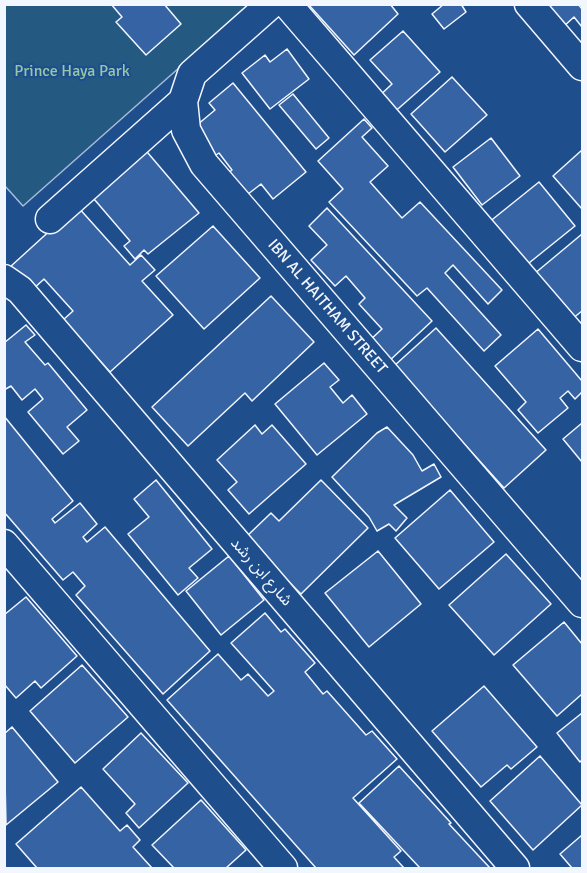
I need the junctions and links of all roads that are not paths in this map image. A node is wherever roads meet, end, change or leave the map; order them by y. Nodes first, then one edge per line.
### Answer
1 (271, 4) edge
2 (287, 4) edge
3 (529, 4) edge
4 (582, 66) edge
5 (183, 101) junction
6 (50, 219) dead end
7 (4, 279) edge
8 (582, 347) edge
9 (4, 544) edge
10 (582, 603) edge
11 (283, 868) edge
12 (515, 868) edge

1 - 5 street, IBN AL HAITHAM STREET
2 - 8 street
3 - 4 street
5 - 6 street
5 - 10 street, IBN AL HAITHAM STREET
7 - 12 street, شارع ابن رشد
9 - 11 street

